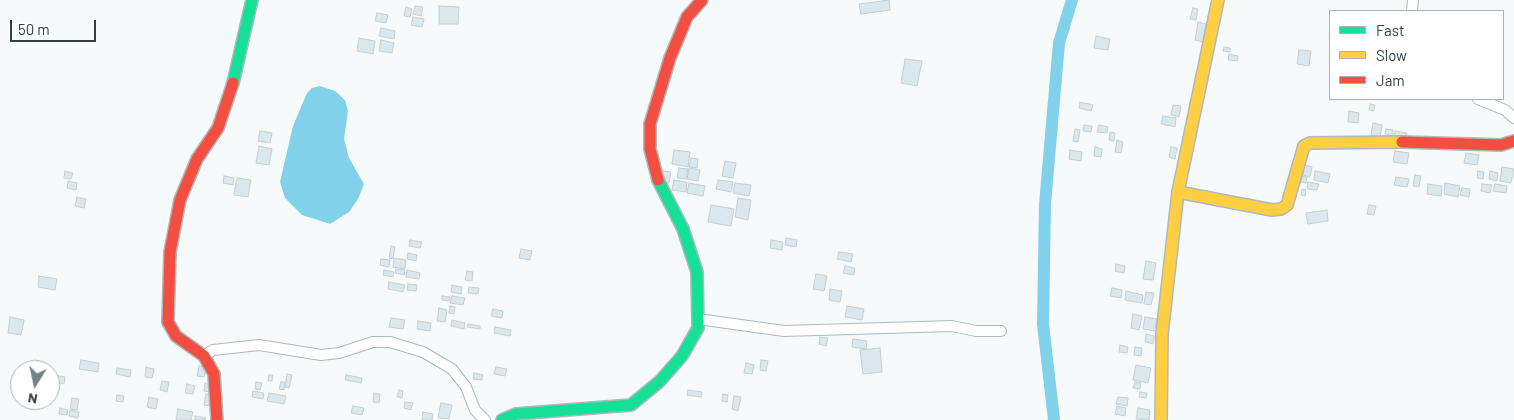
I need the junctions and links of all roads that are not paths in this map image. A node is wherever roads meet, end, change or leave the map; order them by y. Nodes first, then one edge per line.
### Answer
1 (252, 0) edge
2 (702, 0) edge
3 (1218, 0) edge
4 (1480, 100) edge
5 (1514, 118) edge
6 (1514, 141) edge
7 (1178, 192) junction
8 (698, 319) junction
9 (1001, 331) dead end
10 (204, 356) junction
11 (217, 420) edge
12 (485, 420) edge
13 (502, 420) edge
14 (1160, 420) edge

1 - 10 street
2 - 8 street
3 - 7 street
4 - 5 street
6 - 7 street
7 - 14 street
8 - 9 street
8 - 13 street
10 - 11 street
10 - 12 street

